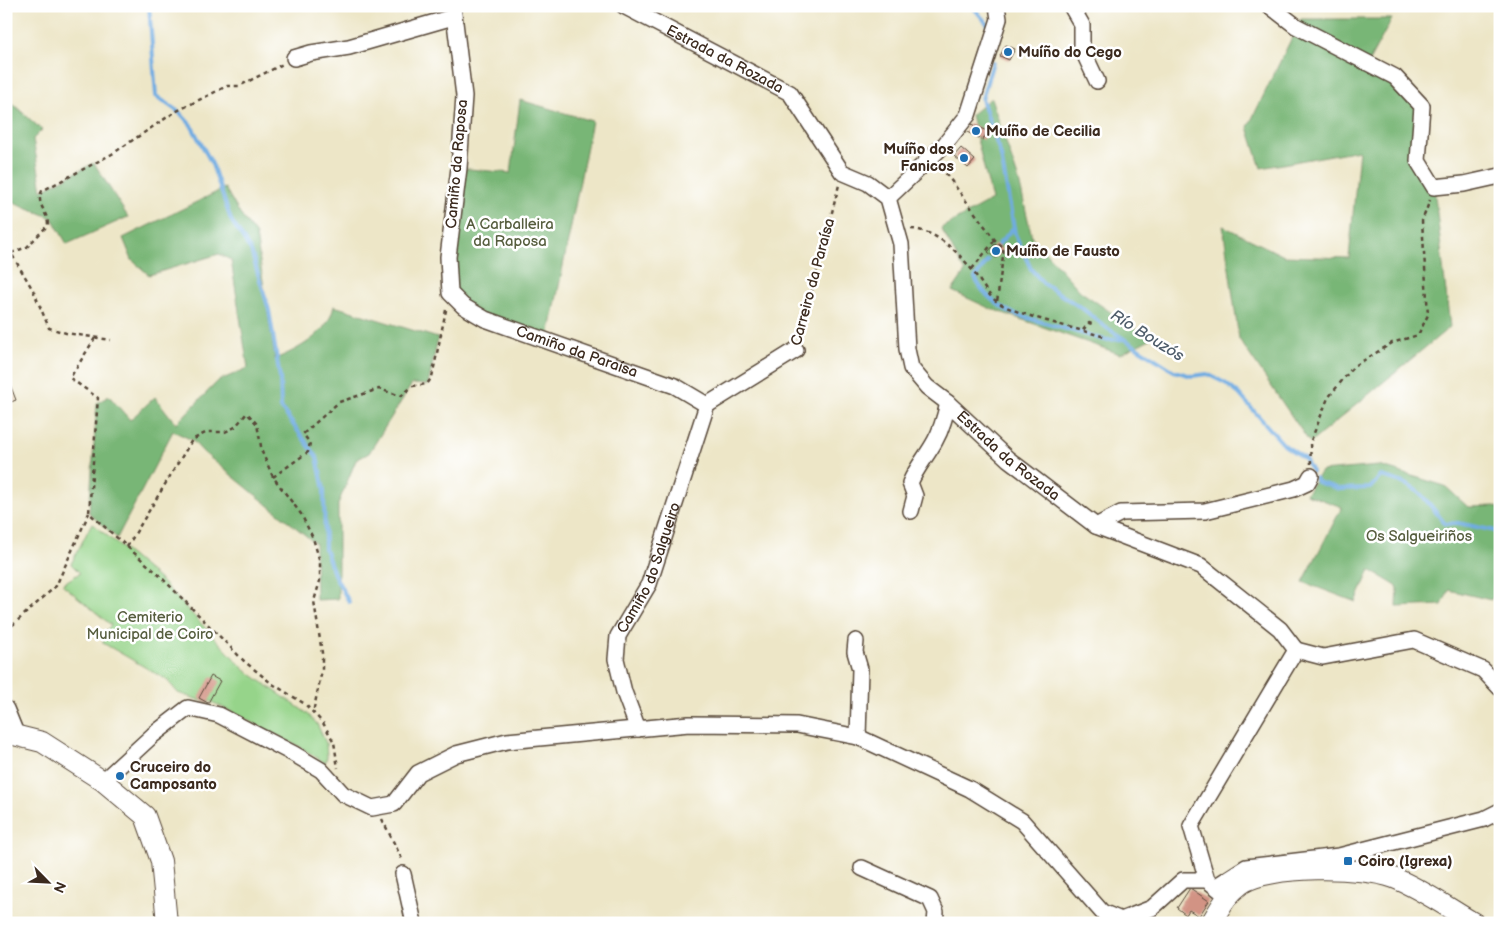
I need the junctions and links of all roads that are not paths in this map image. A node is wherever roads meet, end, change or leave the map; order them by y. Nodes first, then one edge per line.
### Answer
1 (624, 6) edge
2 (997, 6) edge
3 (1071, 6) edge
4 (1270, 6) edge
5 (453, 12) edge
6 (294, 58) road end
7 (1097, 81) dead end
8 (1500, 176) edge
9 (888, 198) junction
10 (450, 293) joint
11 (796, 350) road end
12 (948, 403) junction
13 (707, 405) junction
14 (1311, 470) road end
15 (911, 511) dead end
16 (1096, 526) junction
17 (856, 641) dead end
18 (1296, 650) junction
19 (1500, 688) edge
20 (6, 709) edge
21 (638, 729) junction
22 (12, 734) edge
23 (858, 737) junction
24 (103, 781) junction
25 (1500, 811) edge
26 (862, 868) dead end
27 (403, 874) road end
28 (1217, 888) junction
29 (1215, 921) edge
30 (167, 923) edge
31 (414, 923) edge
32 (935, 923) edge
33 (1474, 923) edge

1 - 9 street, Estrada da Rozada
2 - 9 street
3 - 7 street
4 - 8 street
5 - 6 street
5 - 10 street, Camiño da Raposa
9 - 12 street, Estrada da Rozada
10 - 13 street, Camiño da Paraísa
11 - 13 street, Carreiro da Paraísa
12 - 15 street
12 - 16 street, Estrada da Rozada
13 - 21 street, Camiño do Salgueiro
14 - 16 street
16 - 18 street, Estrada da Rozada
17 - 23 street
18 - 19 street
18 - 28 street
20 - 22 street
21 - 23 street
21 - 24 street
22 - 24 street
23 - 28 street
24 - 30 street
25 - 28 street
26 - 32 street
27 - 31 street
28 - 29 street
28 - 33 street

